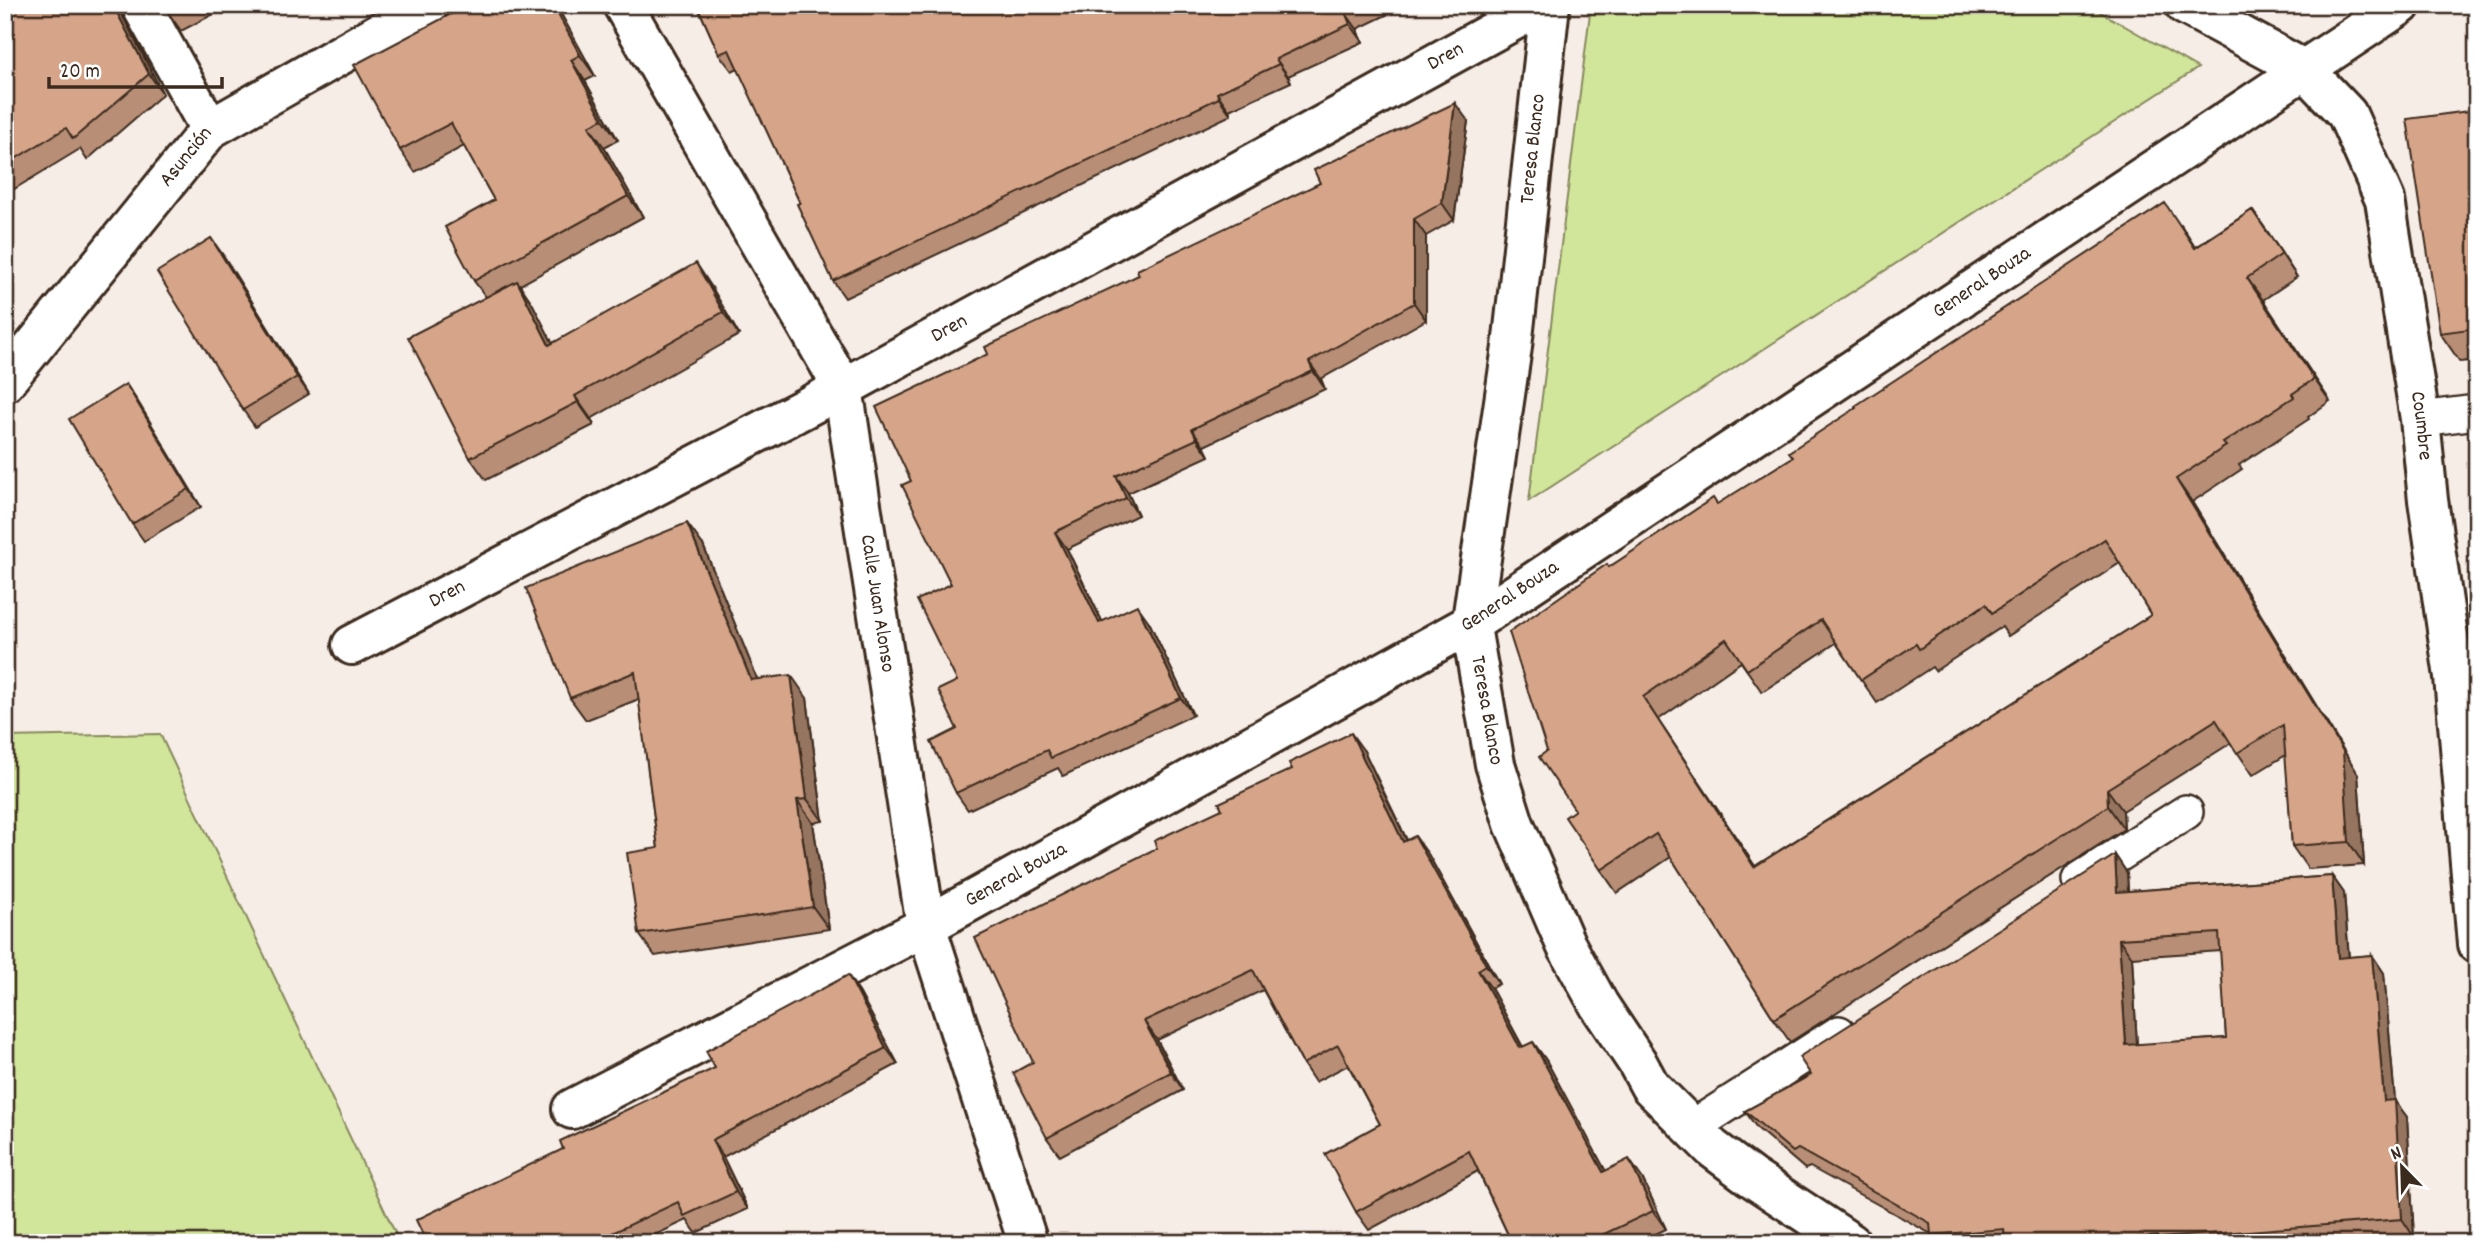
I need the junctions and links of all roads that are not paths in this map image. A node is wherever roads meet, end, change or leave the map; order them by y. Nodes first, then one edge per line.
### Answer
1 (141, 5) edge
2 (428, 5) edge
3 (623, 5) edge
4 (1542, 5) edge
5 (1550, 5) edge
6 (2185, 5) edge
7 (2401, 5) edge
8 (2305, 70) junction
9 (210, 129) junction
10 (5, 382) edge
11 (843, 388) junction
12 (2477, 412) edge
13 (2420, 419) junction
14 (1472, 623) junction
15 (352, 645) dead end
16 (2186, 812) dead end
17 (2057, 895) edge
18 (926, 926) junction
19 (2477, 944) edge
20 (1868, 1015) edge
21 (572, 1109) dead end
22 (1691, 1128) junction
23 (1028, 1243) edge
24 (1851, 1243) edge

1 - 9 street
2 - 9 street, Asunción
3 - 11 street, Calle Juan Alonso
4 - 11 street, Dren
5 - 14 street, Teresa Blanco
6 - 8 street, Coumbre
7 - 8 street, General Bouza
8 - 13 street, Coumbre
8 - 14 street, General Bouza
9 - 10 street, Asunción
11 - 15 street, Dren
11 - 18 street, Calle Juan Alonso
12 - 13 lane
13 - 19 street, Coumbre
14 - 18 street, General Bouza
14 - 22 street, Teresa Blanco
16 - 17 lane
18 - 21 street, General Bouza
18 - 23 street, Calle Juan Alonso
20 - 22 lane
22 - 24 street, Teresa Blanco

